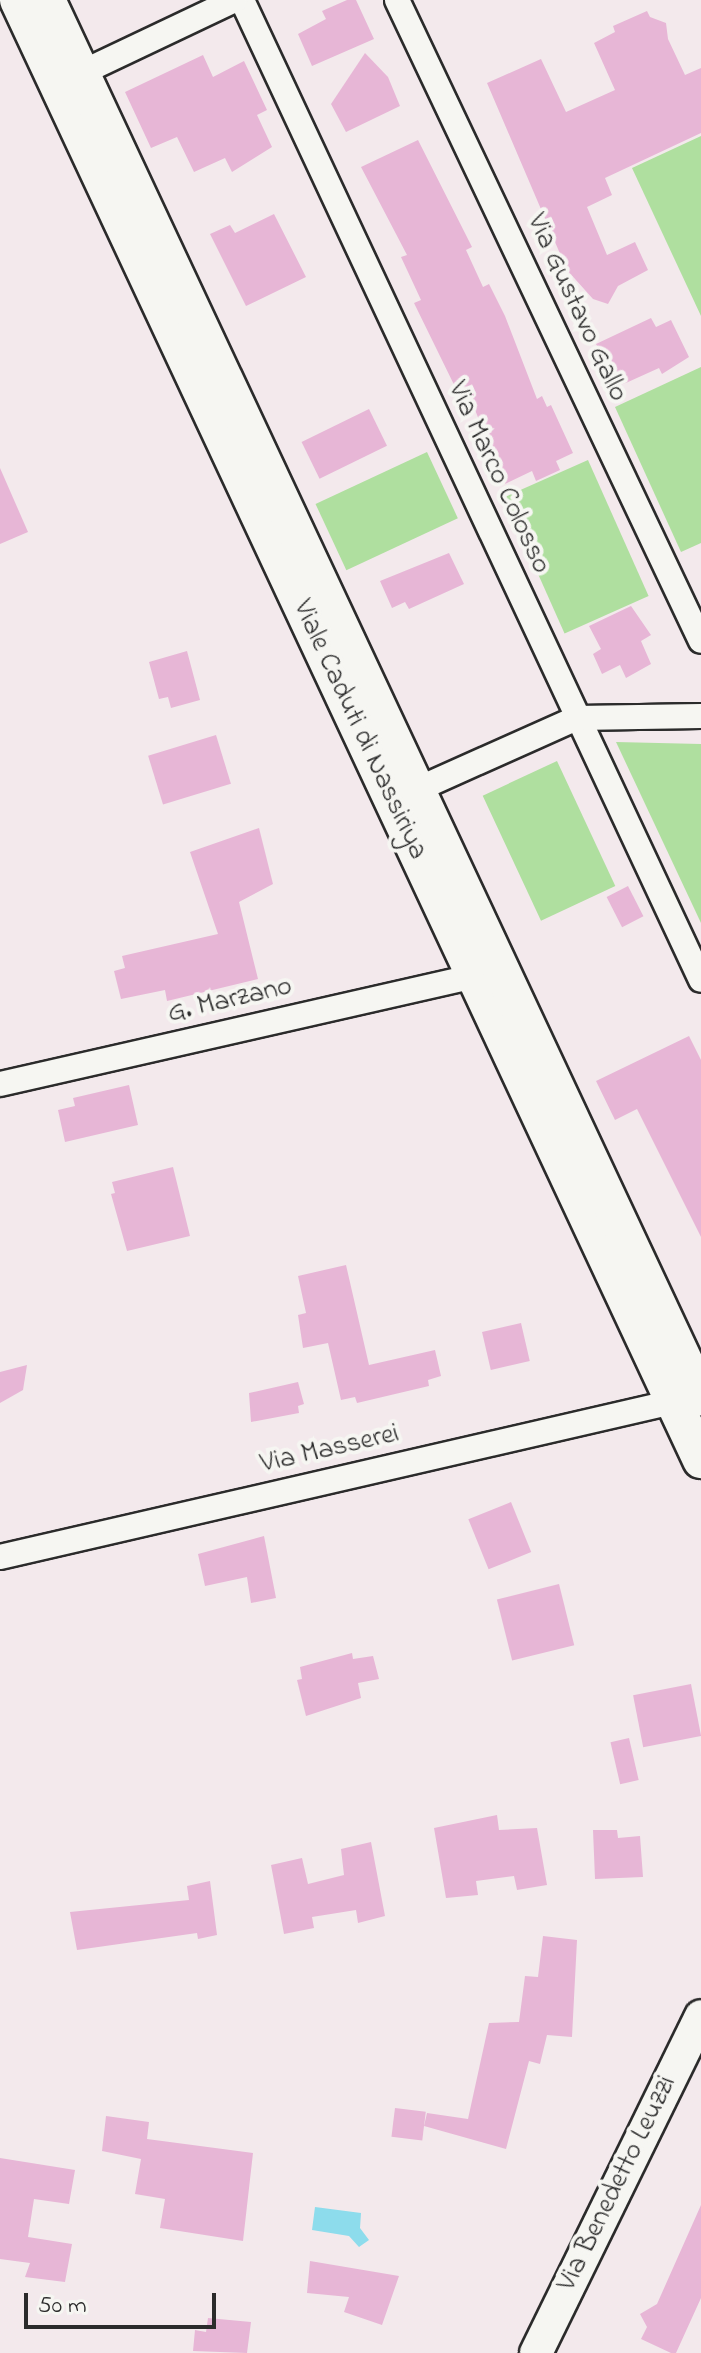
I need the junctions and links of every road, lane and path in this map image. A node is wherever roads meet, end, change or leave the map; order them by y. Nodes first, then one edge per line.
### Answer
1 (18, 0) edge
2 (47, 0) edge
3 (235, 0) edge
4 (242, 0) edge
5 (397, 0) edge
6 (81, 73) junction
7 (701, 641) edge
8 (701, 716) edge
9 (577, 718) junction
10 (416, 790) junction
11 (474, 976) junction
12 (701, 980) edge
13 (0, 1084) edge
14 (687, 1399) edge
15 (701, 1460) edge
16 (0, 1557) edge
17 (701, 2016) edge
18 (536, 2353) edge

1 - 11 main road, Viale Caduti di Nassiriya
2 - 6 main road, Viale Caduti di Nassiriya
3 - 6 street
4 - 9 street, Via Marco Colosso
5 - 7 street, Via Gustavo Gallo
6 - 10 main road, Viale Caduti di Nassiriya
8 - 9 street
9 - 10 street
9 - 12 street, Via Marco Colosso
10 - 14 main road, Viale Caduti di Nassiriya
11 - 13 street, G. Marzano
11 - 14 main road, Viale Caduti di Nassiriya
14 - 15 main road, Viale Caduti di Nassiriya
14 - 16 street, Via Masserei
17 - 18 street, Via Benedetto Leuzzi

